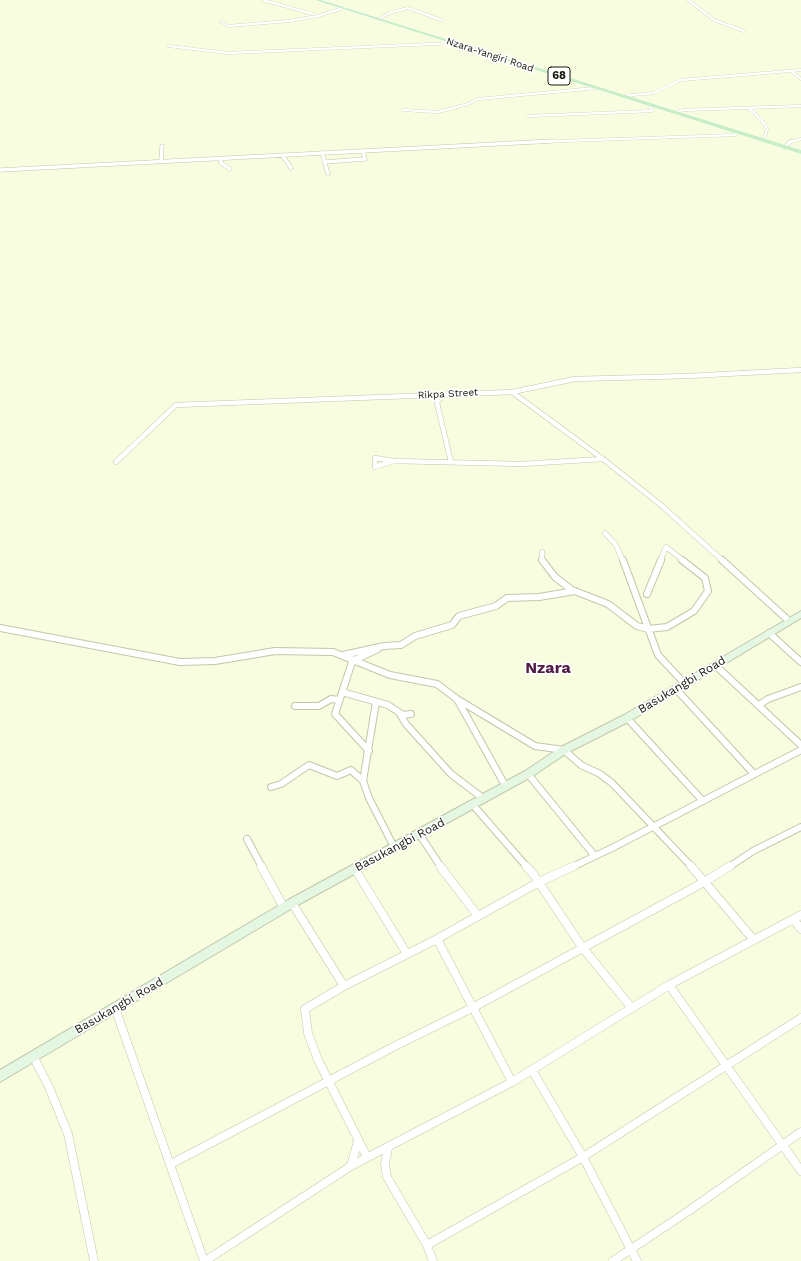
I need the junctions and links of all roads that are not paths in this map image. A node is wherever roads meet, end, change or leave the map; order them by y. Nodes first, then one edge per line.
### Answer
1 (263, 0) edge
2 (317, 0) edge
3 (688, 0) edge
4 (343, 8) junction
5 (326, 14) junction
6 (379, 19) junction
7 (441, 20) dead end
8 (222, 22) dead end
9 (744, 31) dead end
10 (455, 43) junction
11 (169, 46) dead end
12 (801, 70) edge
13 (791, 71) junction
14 (801, 79) edge
15 (596, 88) junction
16 (622, 96) junction
17 (649, 104) junction
18 (801, 106) edge
19 (750, 109) junction
20 (404, 110) dead end
21 (674, 112) junction
22 (528, 116) dead end
23 (738, 132) junction
24 (801, 139) edge
25 (764, 140) junction
26 (162, 146) dead end
27 (785, 147) junction
28 (363, 151) junction
29 (801, 152) edge
30 (322, 153) junction
31 (283, 156) junction
32 (221, 159) junction
33 (161, 161) junction
34 (325, 162) junction
35 (291, 168) dead end
36 (230, 169) dead end
37 (0, 170) edge
38 (328, 174) dead end
39 (801, 370) edge
40 (512, 392) junction
41 (442, 395) junction
42 (603, 459) junction
43 (394, 461) dead end
44 (116, 462) dead end
45 (451, 462) junction
46 (605, 533) dead end
47 (542, 552) dead end
48 (575, 591) junction
49 (647, 594) dead end
50 (801, 614) edge
51 (788, 621) junction
52 (0, 628) edge
53 (648, 629) junction
54 (770, 633) junction
55 (384, 646) junction
56 (343, 655) junction
57 (354, 660) junction
58 (801, 662) edge
59 (715, 665) junction
60 (680, 687) junction
61 (801, 687) edge
62 (342, 692) junction
63 (458, 699) junction
64 (339, 700) junction
65 (376, 702) junction
66 (758, 705) junction
67 (295, 706) dead end
68 (400, 714) junction
69 (411, 714) dead end
70 (627, 718) junction
71 (801, 745) edge
72 (564, 750) junction
73 (801, 750) edge
74 (369, 751) junction
75 (528, 774) junction
76 (754, 774) junction
77 (363, 781) junction
78 (271, 787) dead end
79 (506, 787) junction
80 (484, 799) junction
81 (702, 800) junction
82 (473, 805) junction
83 (654, 826) junction
84 (801, 827) edge
85 (420, 835) junction
86 (247, 839) dead end
87 (395, 849) junction
88 (594, 855) junction
89 (355, 869) junction
90 (706, 881) junction
91 (539, 882) junction
92 (288, 906) junction
93 (801, 915) edge
94 (478, 916) junction
95 (793, 920) junction
96 (801, 929) edge
97 (437, 939) junction
98 (753, 939) junction
99 (582, 947) junction
100 (407, 954) junction
101 (669, 985) junction
102 (344, 986) junction
103 (474, 1007) junction
104 (631, 1007) junction
105 (115, 1008) junction
106 (801, 1018) edge
107 (33, 1056) junction
108 (727, 1067) junction
109 (532, 1070) junction
110 (0, 1076) edge
111 (329, 1082) junction
112 (512, 1082) junction
113 (801, 1132) edge
114 (358, 1141) junction
115 (783, 1146) junction
116 (388, 1148) junction
117 (367, 1157) junction
118 (583, 1157) junction
119 (171, 1164) junction
120 (351, 1166) junction
121 (801, 1171) edge
122 (426, 1245) junction
123 (630, 1250) junction
124 (94, 1261) edge
125 (204, 1261) edge
126 (433, 1261) edge
127 (613, 1261) edge
128 (637, 1261) edge

1 - 5 street
2 - 4 main road, Nzara-Yangiri Road / 68
3 - 9 street
4 - 5 street
4 - 6 main road, Nzara-Yangiri Road / 68
5 - 8 street
6 - 7 street
6 - 10 main road, Nzara-Yangiri Road / 68
10 - 11 street
10 - 15 main road, Nzara-Yangiri Road / 68
12 - 13 street
13 - 14 street
13 - 16 street
15 - 16 main road, Nzara-Yangiri Road / 68
15 - 20 street
16 - 17 main road, Nzara-Yangiri Road / 68
17 - 21 main road, Nzara-Yangiri Road / 68
17 - 22 street
18 - 19 street
19 - 21 street
19 - 25 street
21 - 23 main road, Nzara-Yangiri Road / 68
23 - 25 main road, Nzara-Yangiri Road / 68
23 - 28 street
24 - 27 street
25 - 27 main road, Nzara-Yangiri Road / 68
26 - 33 street
27 - 29 main road, Nzara-Yangiri Road / 68
28 - 30 street
28 - 34 street
30 - 31 street
30 - 34 street
31 - 32 street
31 - 35 street
32 - 33 street
32 - 36 street
33 - 37 street
34 - 38 street
39 - 40 street, Rikpa Street
40 - 41 street, Rikpa Street
40 - 42 street
41 - 44 street, Rikpa Street
41 - 45 street
42 - 45 street
42 - 51 street
43 - 45 street
46 - 53 street
47 - 48 street
48 - 53 street
48 - 55 street
49 - 53 street
50 - 51 street, Basukangbi Road
51 - 54 street, Basukangbi Road
52 - 56 street
53 - 60 street
54 - 58 street
54 - 59 street, Basukangbi Road
55 - 56 street
55 - 57 street
56 - 57 street
57 - 62 street
57 - 63 street
59 - 60 street, Basukangbi Road
59 - 66 street
60 - 70 street, Basukangbi Road
60 - 76 street
61 - 66 street
62 - 64 street
62 - 65 street
63 - 72 street
63 - 79 street
64 - 67 street
64 - 74 street
65 - 68 street
65 - 74 street
66 - 71 street
68 - 69 street
68 - 80 street
70 - 72 street, Basukangbi Road
70 - 81 street
72 - 75 street, Basukangbi Road
72 - 83 street
73 - 76 street
74 - 77 street
75 - 79 street, Basukangbi Road
75 - 88 street
76 - 81 street
77 - 78 street
77 - 87 street
79 - 80 street, Basukangbi Road
80 - 82 street, Basukangbi Road
81 - 83 street
82 - 85 street, Basukangbi Road
82 - 91 street
83 - 88 street
83 - 90 street
84 - 90 street
85 - 87 street, Basukangbi Road
85 - 94 street
86 - 92 street
87 - 89 street, Basukangbi Road
88 - 91 street
89 - 92 street, Basukangbi Road
89 - 100 street
90 - 98 street
90 - 99 street
91 - 94 street
91 - 99 street
92 - 102 street
92 - 105 street, Basukangbi Road
93 - 95 street
94 - 97 street
95 - 96 street
95 - 98 street
97 - 100 street
97 - 103 street
98 - 101 street
99 - 103 street
99 - 104 street
100 - 102 street
101 - 104 street
101 - 108 street
102 - 111 street
103 - 111 street
103 - 112 street
104 - 109 street
105 - 107 street, Basukangbi Road
105 - 119 street
106 - 108 street
107 - 110 street, Basukangbi Road
107 - 124 street
108 - 115 street
108 - 118 street
109 - 112 street
109 - 118 street
111 - 114 street
111 - 119 street
112 - 116 street
113 - 115 street
114 - 117 street
114 - 120 street
115 - 121 street
115 - 123 street
116 - 117 street
116 - 122 street
117 - 120 street
118 - 122 street
118 - 123 street
119 - 125 street
120 - 125 street
122 - 126 street
123 - 127 street
123 - 128 street

